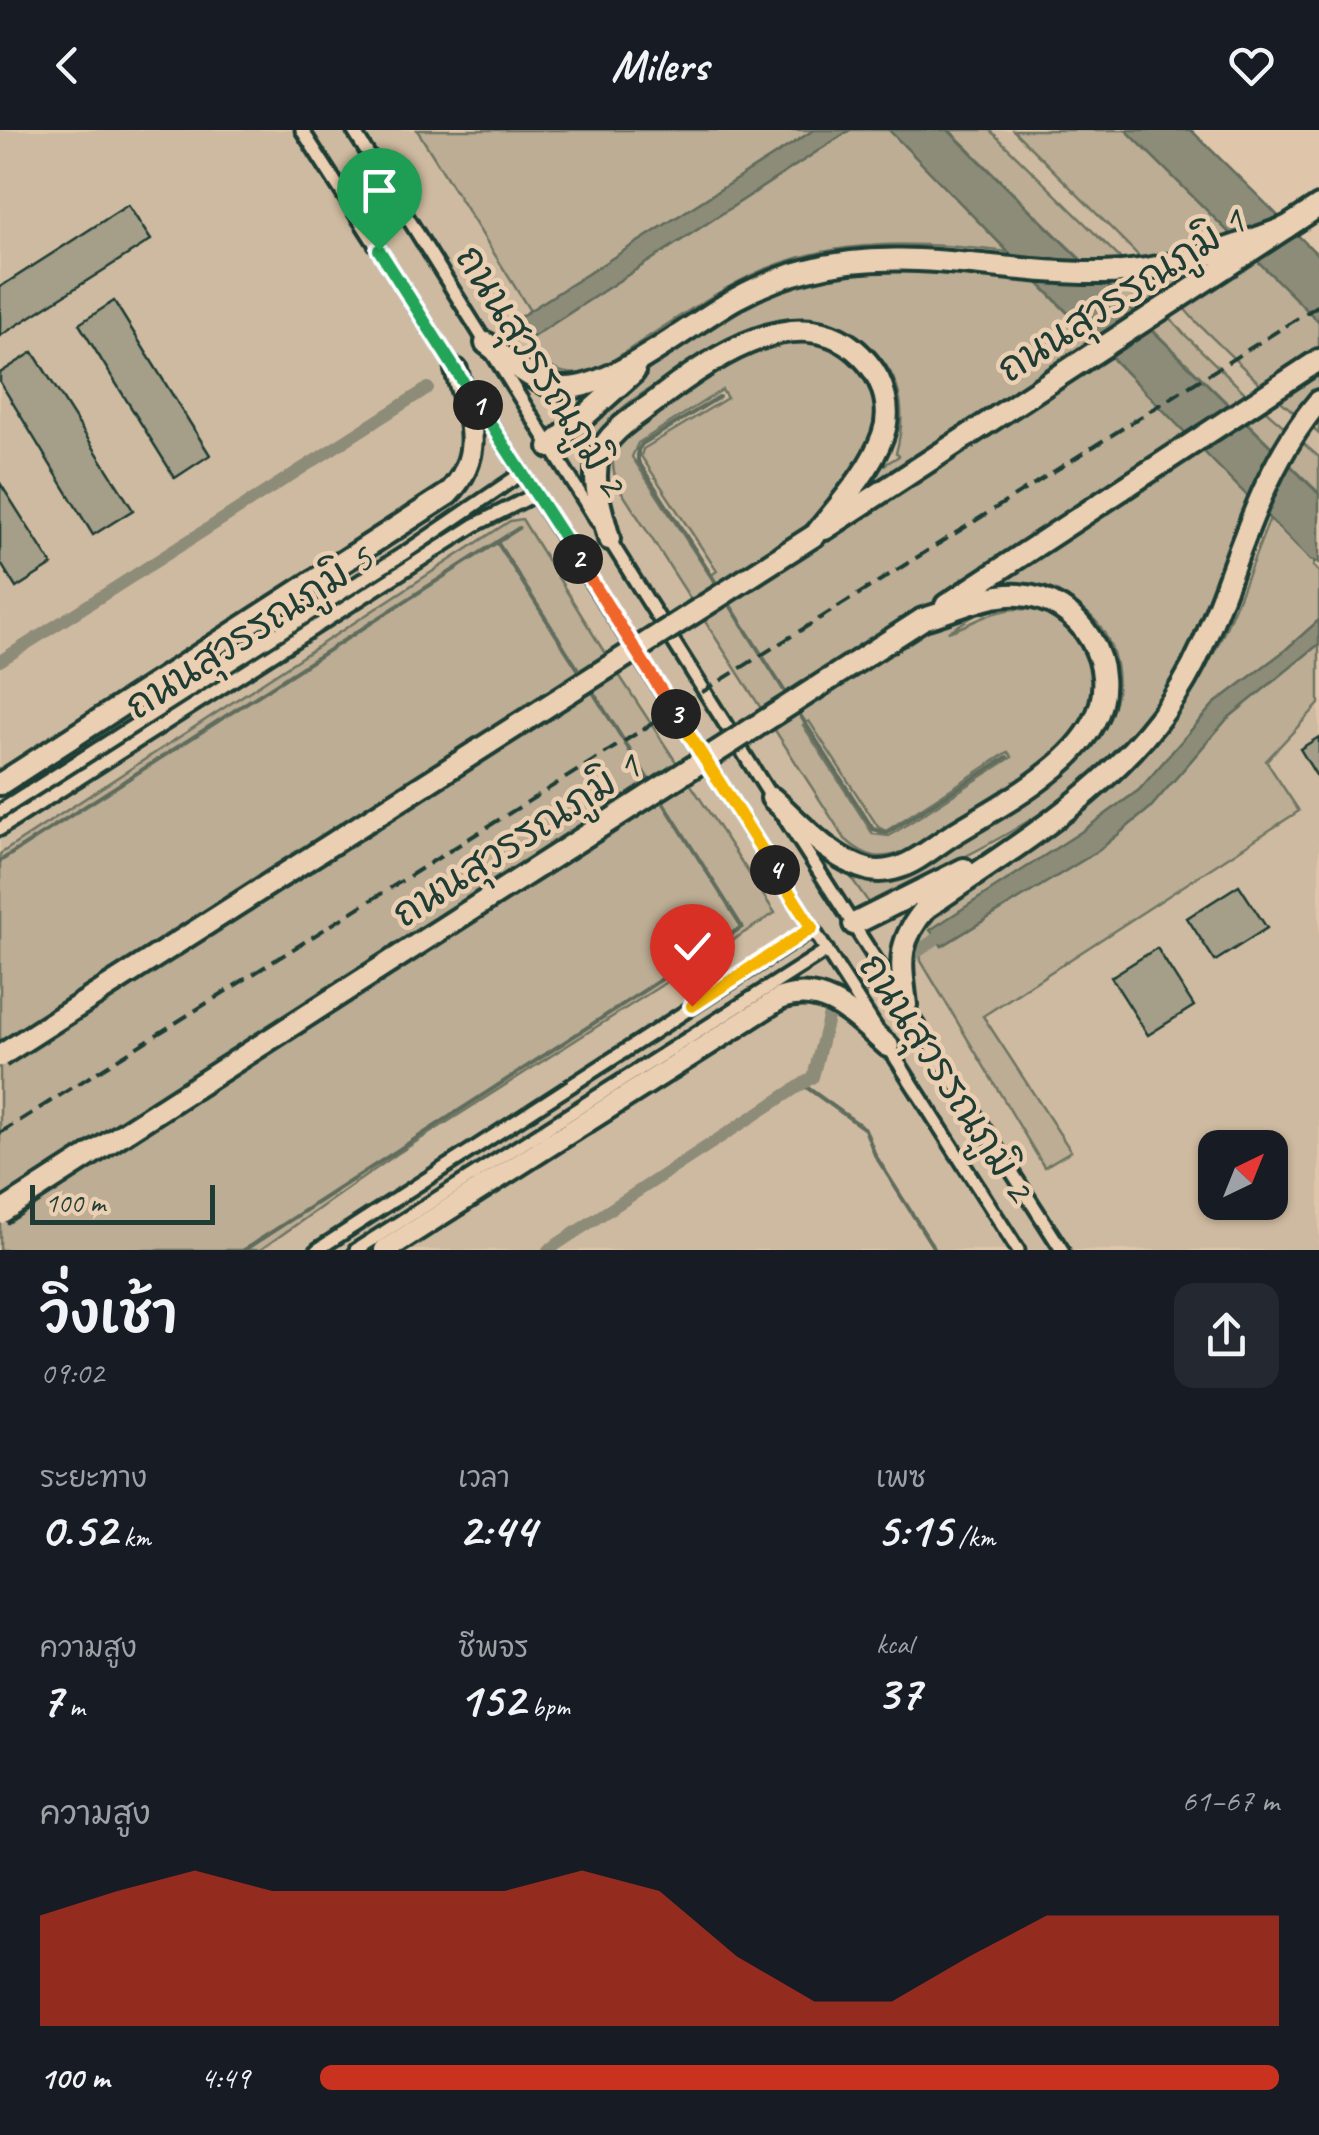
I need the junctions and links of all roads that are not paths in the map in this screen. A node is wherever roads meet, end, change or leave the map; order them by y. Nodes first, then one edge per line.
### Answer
1 (302, 130) edge
2 (354, 130) edge
3 (1319, 206) edge
4 (1287, 228) junction
5 (486, 343) junction
6 (664, 345) junction
7 (1319, 360) edge
8 (456, 370) junction
9 (1319, 402) edge
10 (550, 447) junction
11 (522, 472) junction
12 (536, 494) junction
13 (815, 536) junction
14 (609, 539) junction
15 (924, 620) junction
16 (0, 784) edge
17 (772, 798) junction
18 (0, 811) edge
19 (0, 829) edge
20 (1033, 834) junction
21 (854, 924) junction
22 (812, 928) junction
23 (827, 950) junction
24 (906, 1005) junction
25 (888, 1046) junction
26 (0, 1056) edge
27 (0, 1213) edge
28 (317, 1250) edge
29 (356, 1250) edge
30 (385, 1250) edge
31 (1018, 1250) edge
32 (1062, 1250) edge

1 - 8 street, ถนนสุวรรณภูมิ 2
2 - 5 street, ถนนสุวรรณภูมิ 2
3 - 4 highway, ถนนสุวรรณภูมิ 1
4 - 6 highway
4 - 13 highway, ถนนสุวรรณภูมิ 1
5 - 6 highway
5 - 10 street, ถนนสุวรรณภูมิ 2
6 - 10 highway
7 - 15 highway, ถนนสุวรรณภูมิ 1
8 - 11 street, ถนนสุวรรณภูมิ 2
8 - 16 highway
9 - 20 highway
10 - 14 street, ถนนสุวรรณภูมิ 2
11 - 12 street, ถนนสุวรรณภูมิ 2
11 - 18 street, ถนนสุวรรณภูมิ 5
12 - 19 street, ถนนสุวรรณภูมิ 5
12 - 22 street, ถนนสุวรรณภูมิ 2
13 - 14 highway
13 - 26 highway, ถนนสุวรรณภูมิ 1, bridge
14 - 17 street, ถนนสุวรรณภูมิ 2
15 - 17 highway
15 - 27 highway, ถนนสุวรรณภูมิ 1, bridge
17 - 21 street, ถนนสุวรรณภูมิ 2
20 - 21 highway
20 - 24 highway
21 - 24 street, ถนนสุวรรณภูมิ 2
22 - 23 street, ถนนสุวรรณภูมิ 2
22 - 28 street
23 - 25 street, ถนนสุวรรณภูมิ 2
23 - 29 street
24 - 32 street, ถนนสุวรรณภูมิ 2
25 - 30 highway
25 - 31 street, ถนนสุวรรณภูมิ 2

